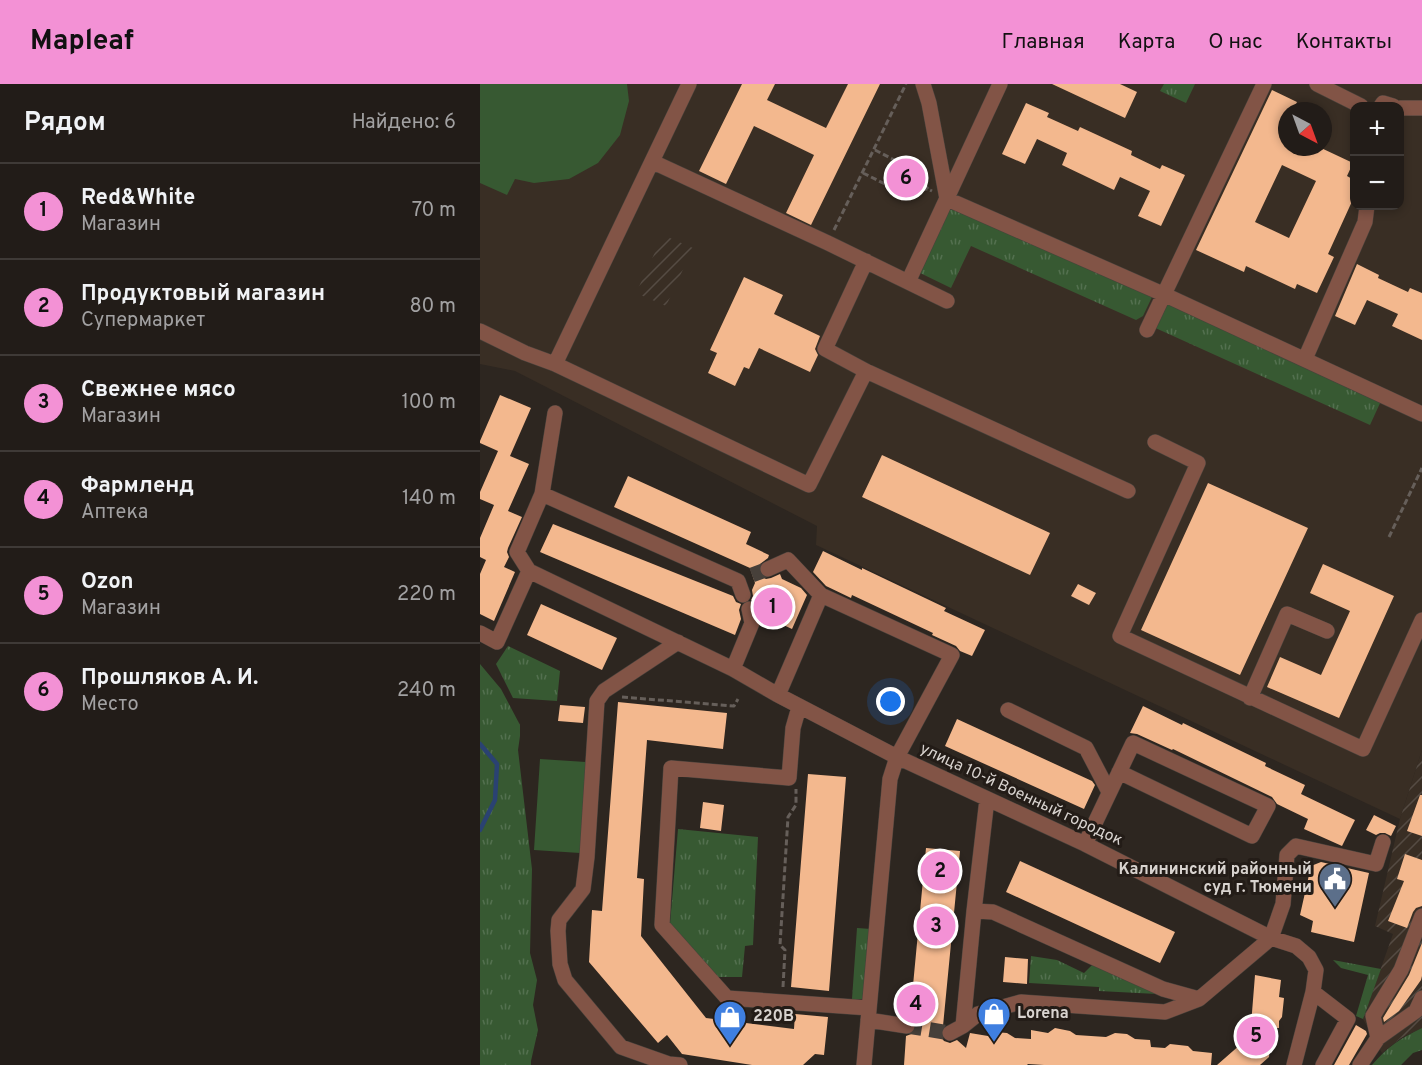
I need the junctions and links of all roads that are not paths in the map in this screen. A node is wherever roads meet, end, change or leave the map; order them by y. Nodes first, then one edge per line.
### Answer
1 (689, 84) edge
2 (923, 84) edge
3 (1000, 84) edge
4 (1264, 84) edge
5 (1317, 84) edge
6 (1353, 102) edge
7 (1404, 108) edge
8 (1422, 108) edge
9 (653, 162) junction
10 (947, 199) junction
11 (1366, 210) edge
12 (866, 261) junction
13 (908, 282) junction
14 (1163, 294) junction
15 (947, 301) dead end
16 (1147, 330) dead end
17 (480, 331) edge
18 (1305, 359) junction
19 (555, 364) junction
20 (866, 372) junction
21 (555, 412) dead end
22 (1422, 414) edge
23 (1155, 442) dead end
24 (1128, 491) dead end
25 (542, 494) junction
26 (768, 569) tunnel mouth
27 (529, 571) junction
28 (752, 575) dead end
29 (743, 595) junction
30 (821, 595) junction
31 (1422, 620) edge
32 (1327, 631) dead end
33 (480, 633) edge
34 (678, 642) junction
35 (733, 669) junction
36 (778, 696) junction
37 (1250, 698) junction
38 (799, 707) junction
39 (1008, 710) dead end
40 (897, 757) junction
41 (1119, 772) junction
42 (1109, 792) junction
43 (987, 799) junction
44 (1383, 842) dead end
45 (1084, 844) junction
46 (974, 911) junction
47 (1422, 916) edge
48 (1271, 938) junction
49 (1313, 992) junction
50 (1422, 998) edge
51 (1199, 999) junction
52 (868, 1014) junction
53 (907, 1026) tunnel mouth
54 (1378, 1038) junction
55 (680, 1065) edge
56 (864, 1065) edge
57 (1294, 1065) edge
58 (1323, 1065) edge
59 (1360, 1065) edge

1 - 9 street
2 - 10 street
3 - 10 street
4 - 14 street
5 - 6 street
7 - 8 street
9 - 12 street
9 - 19 street
10 - 13 street
10 - 14 street
11 - 18 street
12 - 13 street
12 - 20 street
13 - 15 street
14 - 16 street
14 - 18 street
17 - 19 street
18 - 22 street
19 - 20 street
20 - 24 street
21 - 25 street
23 - 37 street
25 - 27 street
25 - 29 street
26 - 30 street
27 - 33 street
27 - 34 street, улица 10-й Военный городок
28 - 29 street
29 - 35 street
30 - 36 street
30 - 40 street
31 - 37 street
32 - 37 street
34 - 35 street, улица 10-й Военный городок
34 - 55 street
35 - 36 street, улица 10-й Военный городок
36 - 38 street, улица 10-й Военный городок
38 - 40 street, улица 10-й Военный городок
38 - 52 street
39 - 42 street
40 - 43 street, улица 10-й Военный городок
40 - 52 street
41 - 41 street
41 - 42 street
42 - 45 street
43 - 45 street, улица 10-й Военный городок
43 - 46 street
44 - 48 street
45 - 48 street, улица 10-й Военный городок
46 - 51 street
46 - 51 street
47 - 54 street
48 - 49 street, улица 10-й Военный городок
48 - 51 street
49 - 57 street, улица 10-й Военный городок
49 - 58 street
50 - 54 street
52 - 53 street
52 - 56 street
54 - 59 street

